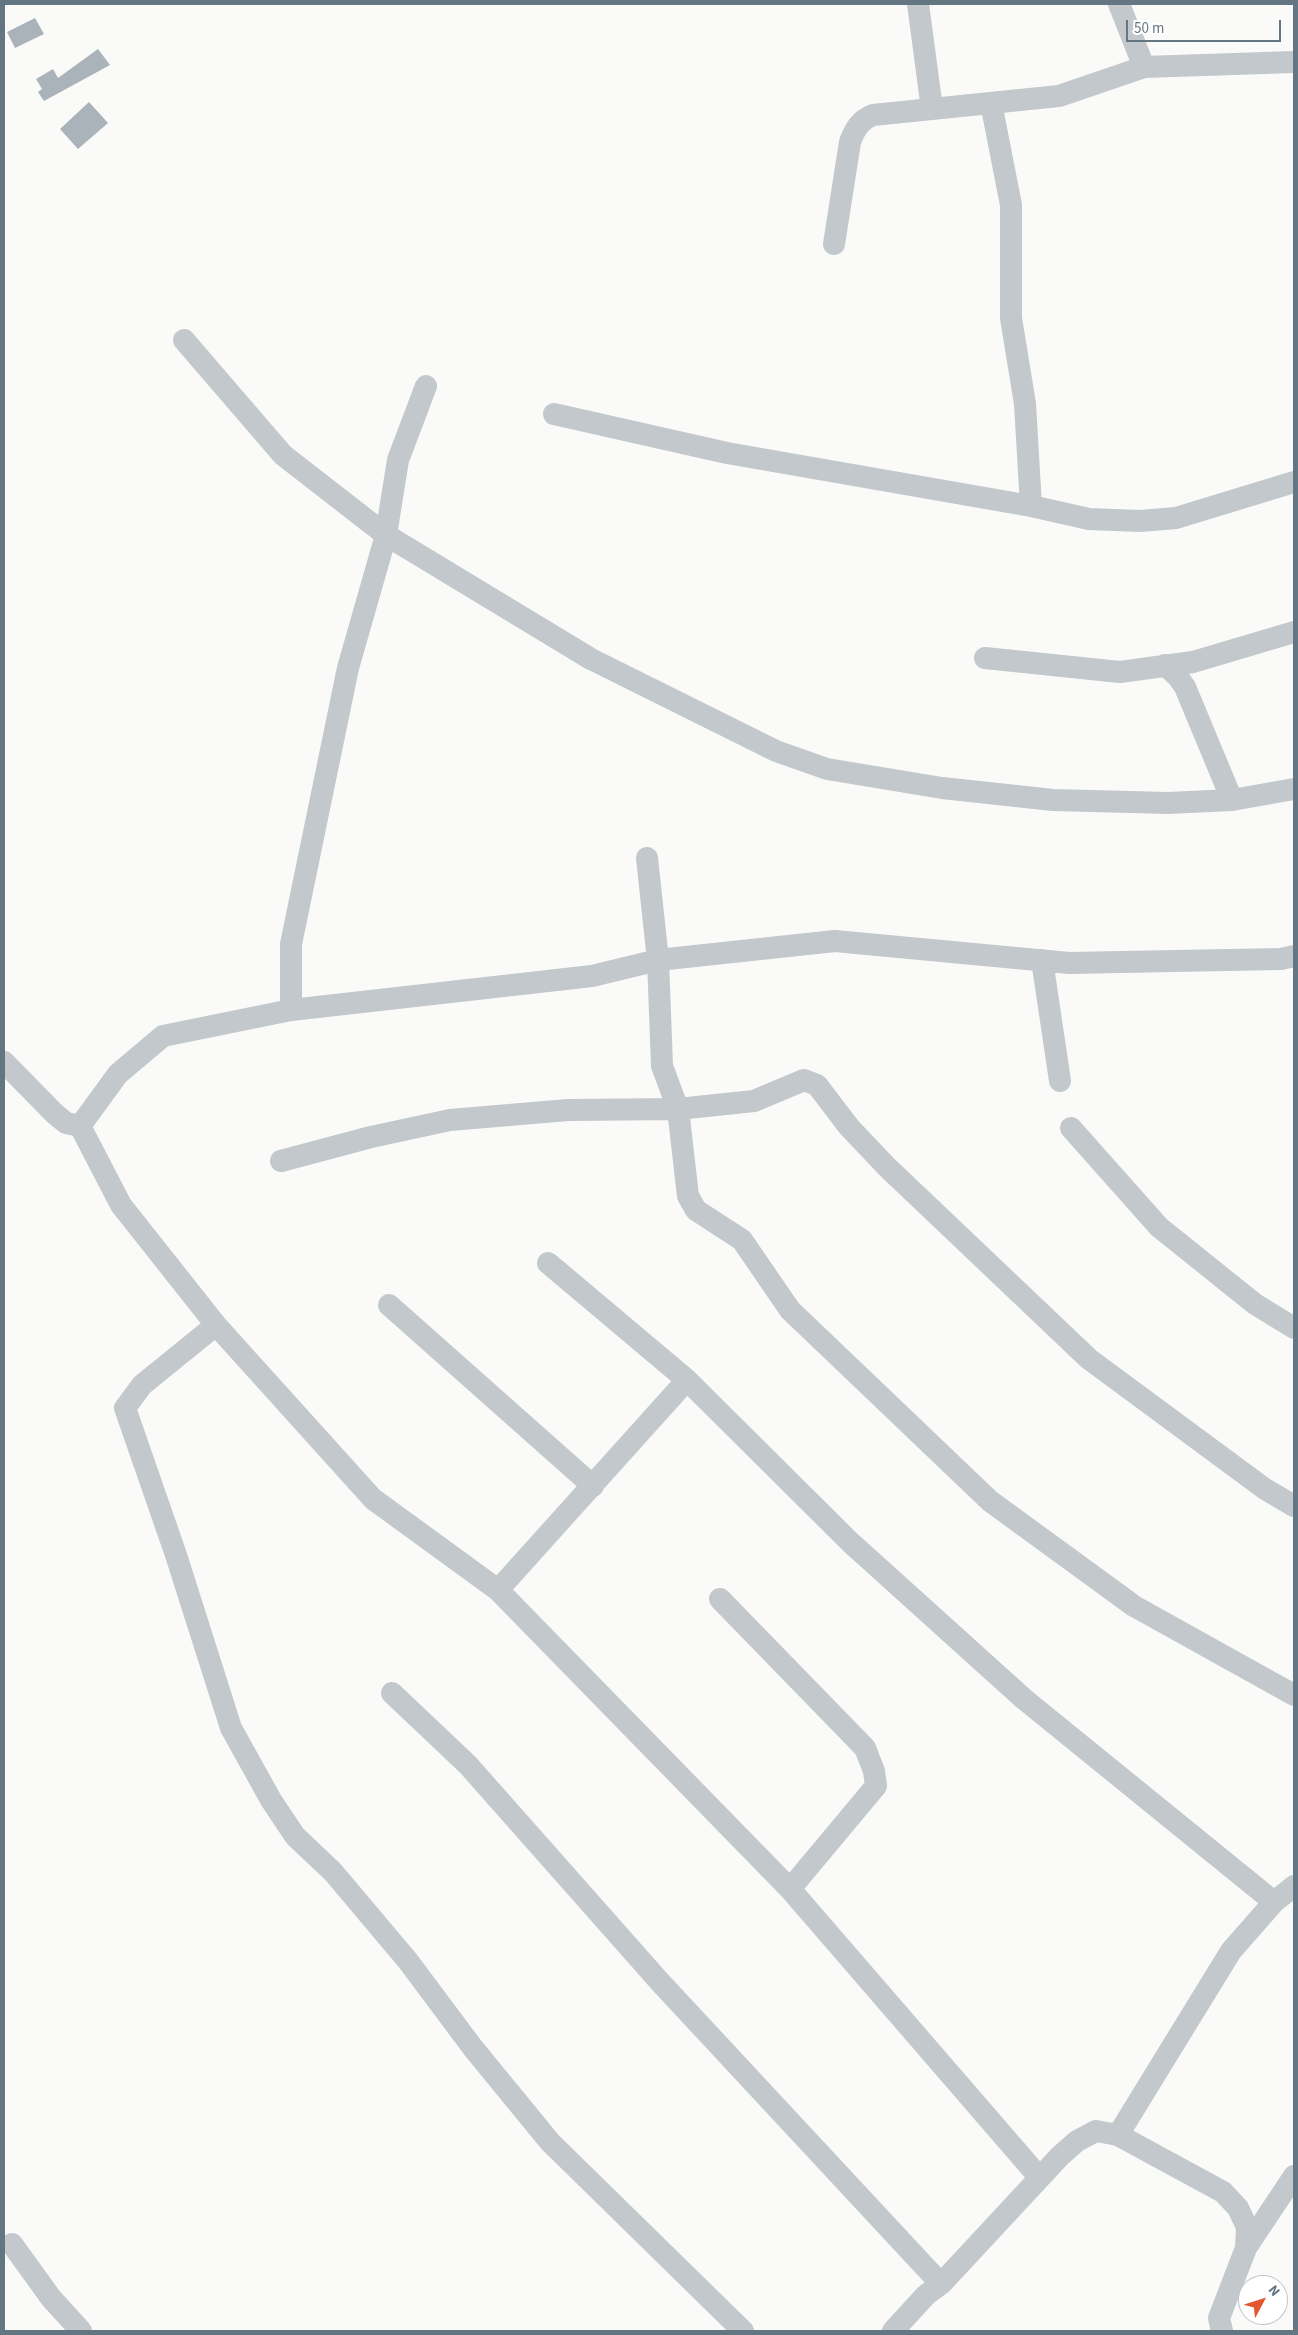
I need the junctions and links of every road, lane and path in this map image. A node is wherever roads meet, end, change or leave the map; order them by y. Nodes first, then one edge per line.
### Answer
1 (918, 4) edge
2 (1120, 4) edge
3 (1294, 62) edge
4 (1144, 67) junction
5 (991, 103) junction
6 (932, 109) junction
7 (834, 244) dead end
8 (184, 340) dead end
9 (426, 386) dead end
10 (554, 414) dead end
11 (1294, 482) edge
12 (1032, 506) junction
13 (386, 535) junction
14 (1294, 632) edge
15 (985, 658) dead end
16 (1165, 665) junction
17 (1294, 789) edge
18 (1232, 800) junction
19 (647, 858) dead end
20 (1294, 956) edge
21 (658, 960) junction
22 (1042, 960) junction
23 (291, 1010) junction
24 (4, 1062) edge
25 (1060, 1081) dead end
26 (678, 1109) junction
27 (80, 1126) junction
28 (1071, 1128) dead end
29 (281, 1160) dead end
30 (548, 1262) dead end
31 (389, 1305) dead end
32 (216, 1325) junction
33 (1294, 1328) edge
34 (688, 1380) junction
35 (593, 1486) junction
36 (1294, 1506) edge
37 (498, 1590) junction
38 (720, 1599) dead end
39 (392, 1693) dead end
40 (1294, 1695) edge
41 (1294, 1886) edge
42 (790, 1889) junction
43 (1274, 1902) junction
44 (1118, 2135) junction
45 (1294, 2176) edge
46 (1039, 2177) junction
47 (12, 2244) dead end
48 (1246, 2248) junction
49 (941, 2284) junction
50 (81, 2331) edge
51 (743, 2331) edge
52 (892, 2331) edge
53 (1222, 2331) edge

1 - 6 street
2 - 4 street
3 - 4 street
4 - 5 street
5 - 6 street
5 - 12 street
6 - 7 street
8 - 13 street
9 - 13 street
10 - 12 street
11 - 12 street
13 - 18 street
13 - 23 street
14 - 16 street
15 - 16 street
16 - 18 street
17 - 18 street
19 - 21 street
20 - 22 street
21 - 22 street
21 - 23 street
21 - 26 street
22 - 25 street
23 - 27 street
24 - 27 street
26 - 29 street
26 - 36 street
26 - 40 street
27 - 32 street
28 - 33 street
30 - 34 street
31 - 35 street
32 - 37 street
32 - 51 street
34 - 35 street
34 - 43 street
35 - 37 street
37 - 42 street
38 - 42 street
39 - 49 street
41 - 43 street
42 - 46 street
43 - 44 street
44 - 46 street
44 - 48 street
45 - 48 street
46 - 49 street
47 - 50 street
48 - 53 street
49 - 52 street

